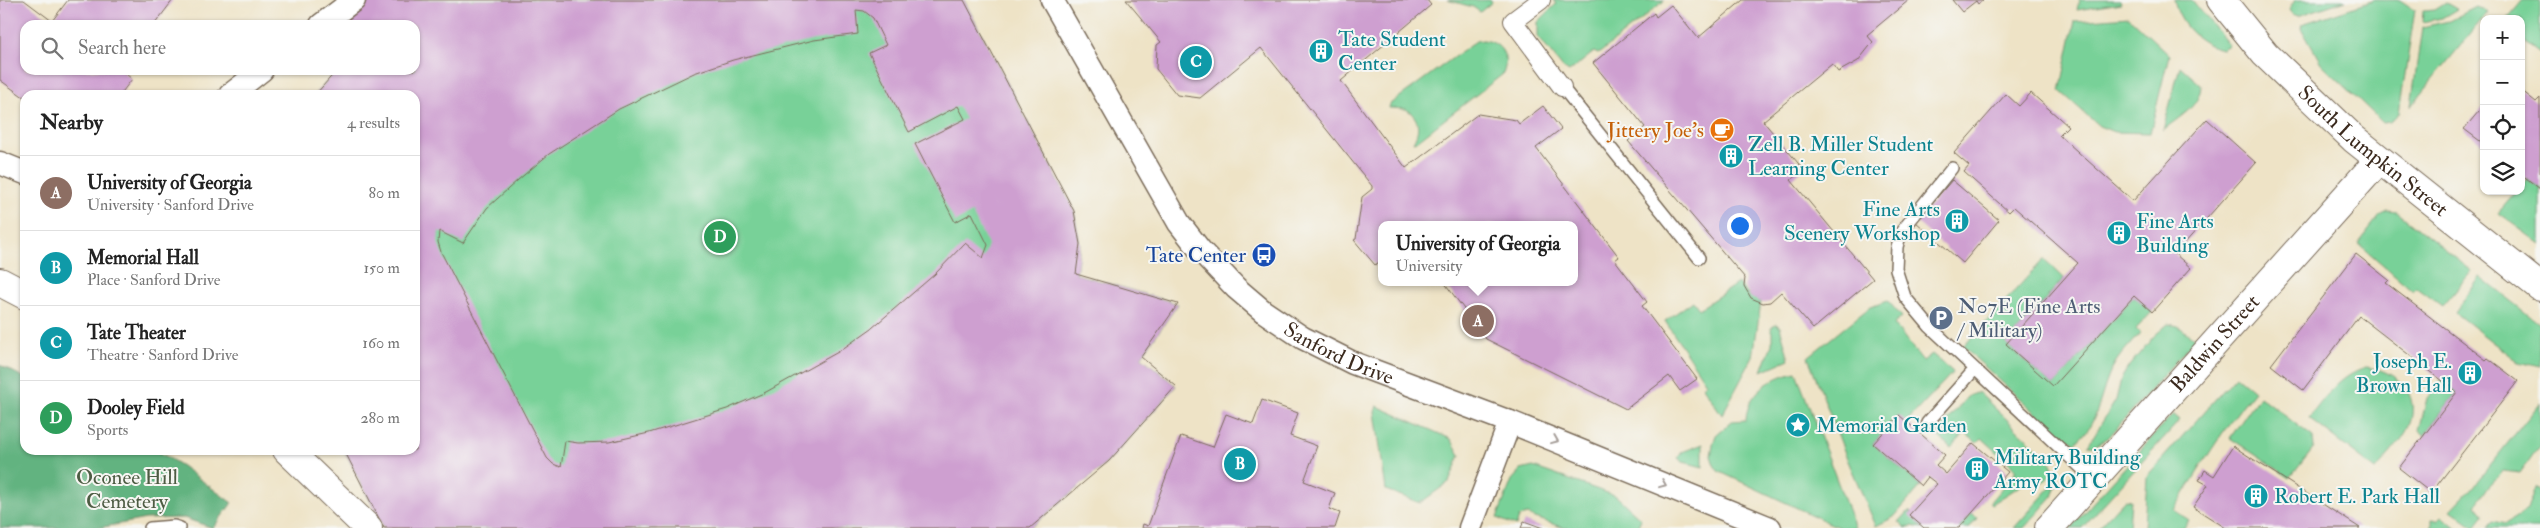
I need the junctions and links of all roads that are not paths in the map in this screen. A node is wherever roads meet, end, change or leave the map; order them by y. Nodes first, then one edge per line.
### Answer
1 (354, 0) edge
2 (1052, 0) edge
3 (1541, 0) edge
4 (2220, 0) edge
5 (328, 20) edge
6 (256, 75) edge
7 (1562, 87) joint
8 (236, 90) edge
9 (2379, 160) junction
10 (0, 164) edge
11 (1952, 168) dead end
12 (20, 171) edge
13 (1699, 258) dead end
14 (0, 282) edge
15 (2540, 287) edge
16 (20, 292) edge
17 (1975, 369) junction
18 (1510, 422) junction
19 (1927, 424) dead end
20 (292, 455) edge
21 (2093, 479) junction
22 (150, 528) edge
23 (180, 528) edge
24 (368, 528) edge
25 (1470, 528) edge
26 (1770, 528) edge
27 (2050, 528) edge

1 - 5 street
2 - 18 street, Sanford Drive
3 - 7 street
4 - 9 main road, South Lumpkin Street
6 - 8 street
7 - 13 lane
9 - 15 main road, South Lumpkin Street
9 - 21 main road, Baldwin Street
10 - 12 street
11 - 17 lane
14 - 16 main road
17 - 19 lane
17 - 21 lane
18 - 25 street
18 -> 26 street, Sanford Drive
20 - 24 main road
21 - 27 main road, Baldwin Street
22 - 23 lane

